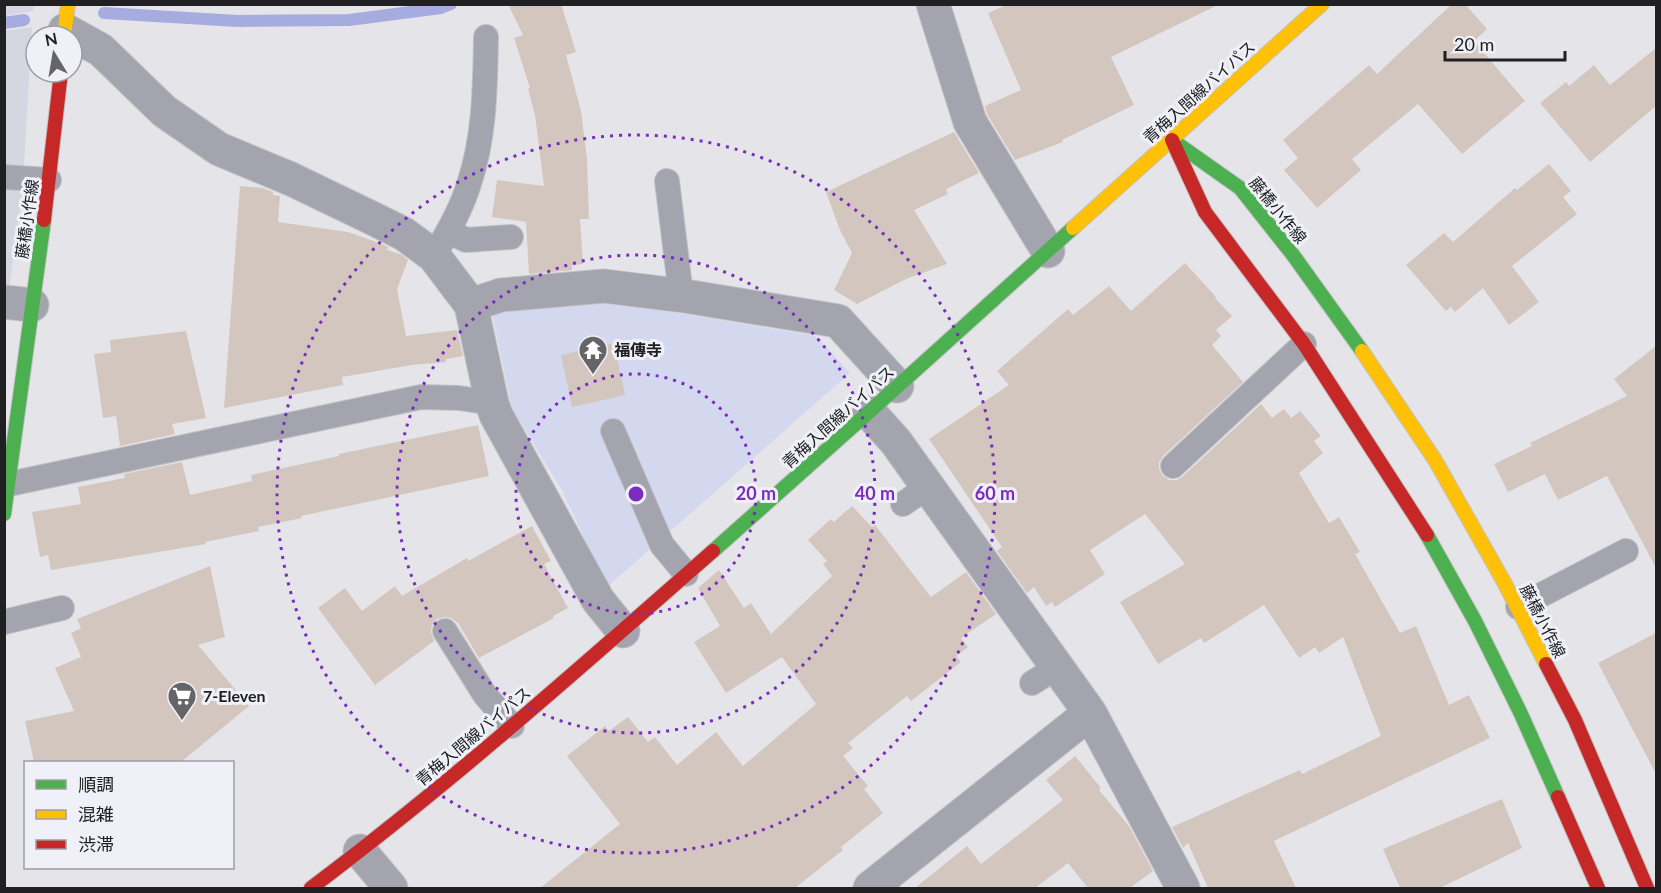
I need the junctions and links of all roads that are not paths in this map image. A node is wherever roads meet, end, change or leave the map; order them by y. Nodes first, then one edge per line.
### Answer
1 (933, 4) edge
2 (1322, 4) edge
3 (84, 37) edge
4 (486, 37) dead end
5 (60, 84) edge
6 (1172, 140) junction
7 (4, 177) edge
8 (49, 180) junction
9 (667, 181) dead end
10 (511, 237) dead end
11 (441, 244) junction
12 (1048, 251) junction
13 (681, 295) junction
14 (18, 303) edge
15 (471, 305) junction
16 (1304, 344) junction
17 (897, 386) junction
18 (492, 404) junction
19 (869, 412) junction
20 (613, 431) dead end
21 (1173, 466) dead end
22 (9, 484) junction
23 (4, 514) edge
24 (1626, 551) dead end
25 (686, 574) junction
26 (1518, 607) junction
27 (62, 608) dead end
28 (4, 622) edge
29 (445, 631) dead end
30 (623, 631) junction
31 (1090, 713) junction
32 (512, 726) junction
33 (360, 851) junction
34 (311, 888) edge
35 (391, 888) edge
36 (870, 888) edge
37 (1183, 888) edge
38 (1598, 888) edge
39 (1647, 888) edge

1 - 12 street
2 - 6 main road, 青梅入間線バイパス
3 - 11 street
4 - 11 lane
5 - 8 main road, 藤橋小作線
6 - 12 main road, 青梅入間線バイパス
6 - 16 main road
6 - 26 main road, 藤橋小作線
7 - 8 lane
8 - 14 main road, 藤橋小作線
9 - 13 lane
10 - 11 lane
11 - 15 street
12 - 17 main road, 青梅入間線バイパス
13 - 15 street
13 - 17 street
14 - 22 main road, 藤橋小作線
15 - 18 street
16 - 21 lane
16 - 38 main road
17 - 19 main road, 青梅入間線バイパス
18 - 22 lane
18 - 30 street
19 - 25 main road, 青梅入間線バイパス
19 - 31 street
20 - 25 lane
22 - 23 main road, 藤橋小作線
24 - 26 lane
25 - 30 main road, 青梅入間線バイパス
26 - 39 main road, 藤橋小作線
27 - 28 lane
29 - 32 lane
30 - 32 main road, 青梅入間線バイパス
31 - 36 street
31 - 37 street
32 - 33 main road, 青梅入間線バイパス
33 - 34 main road, 青梅入間線バイパス
33 - 35 street

